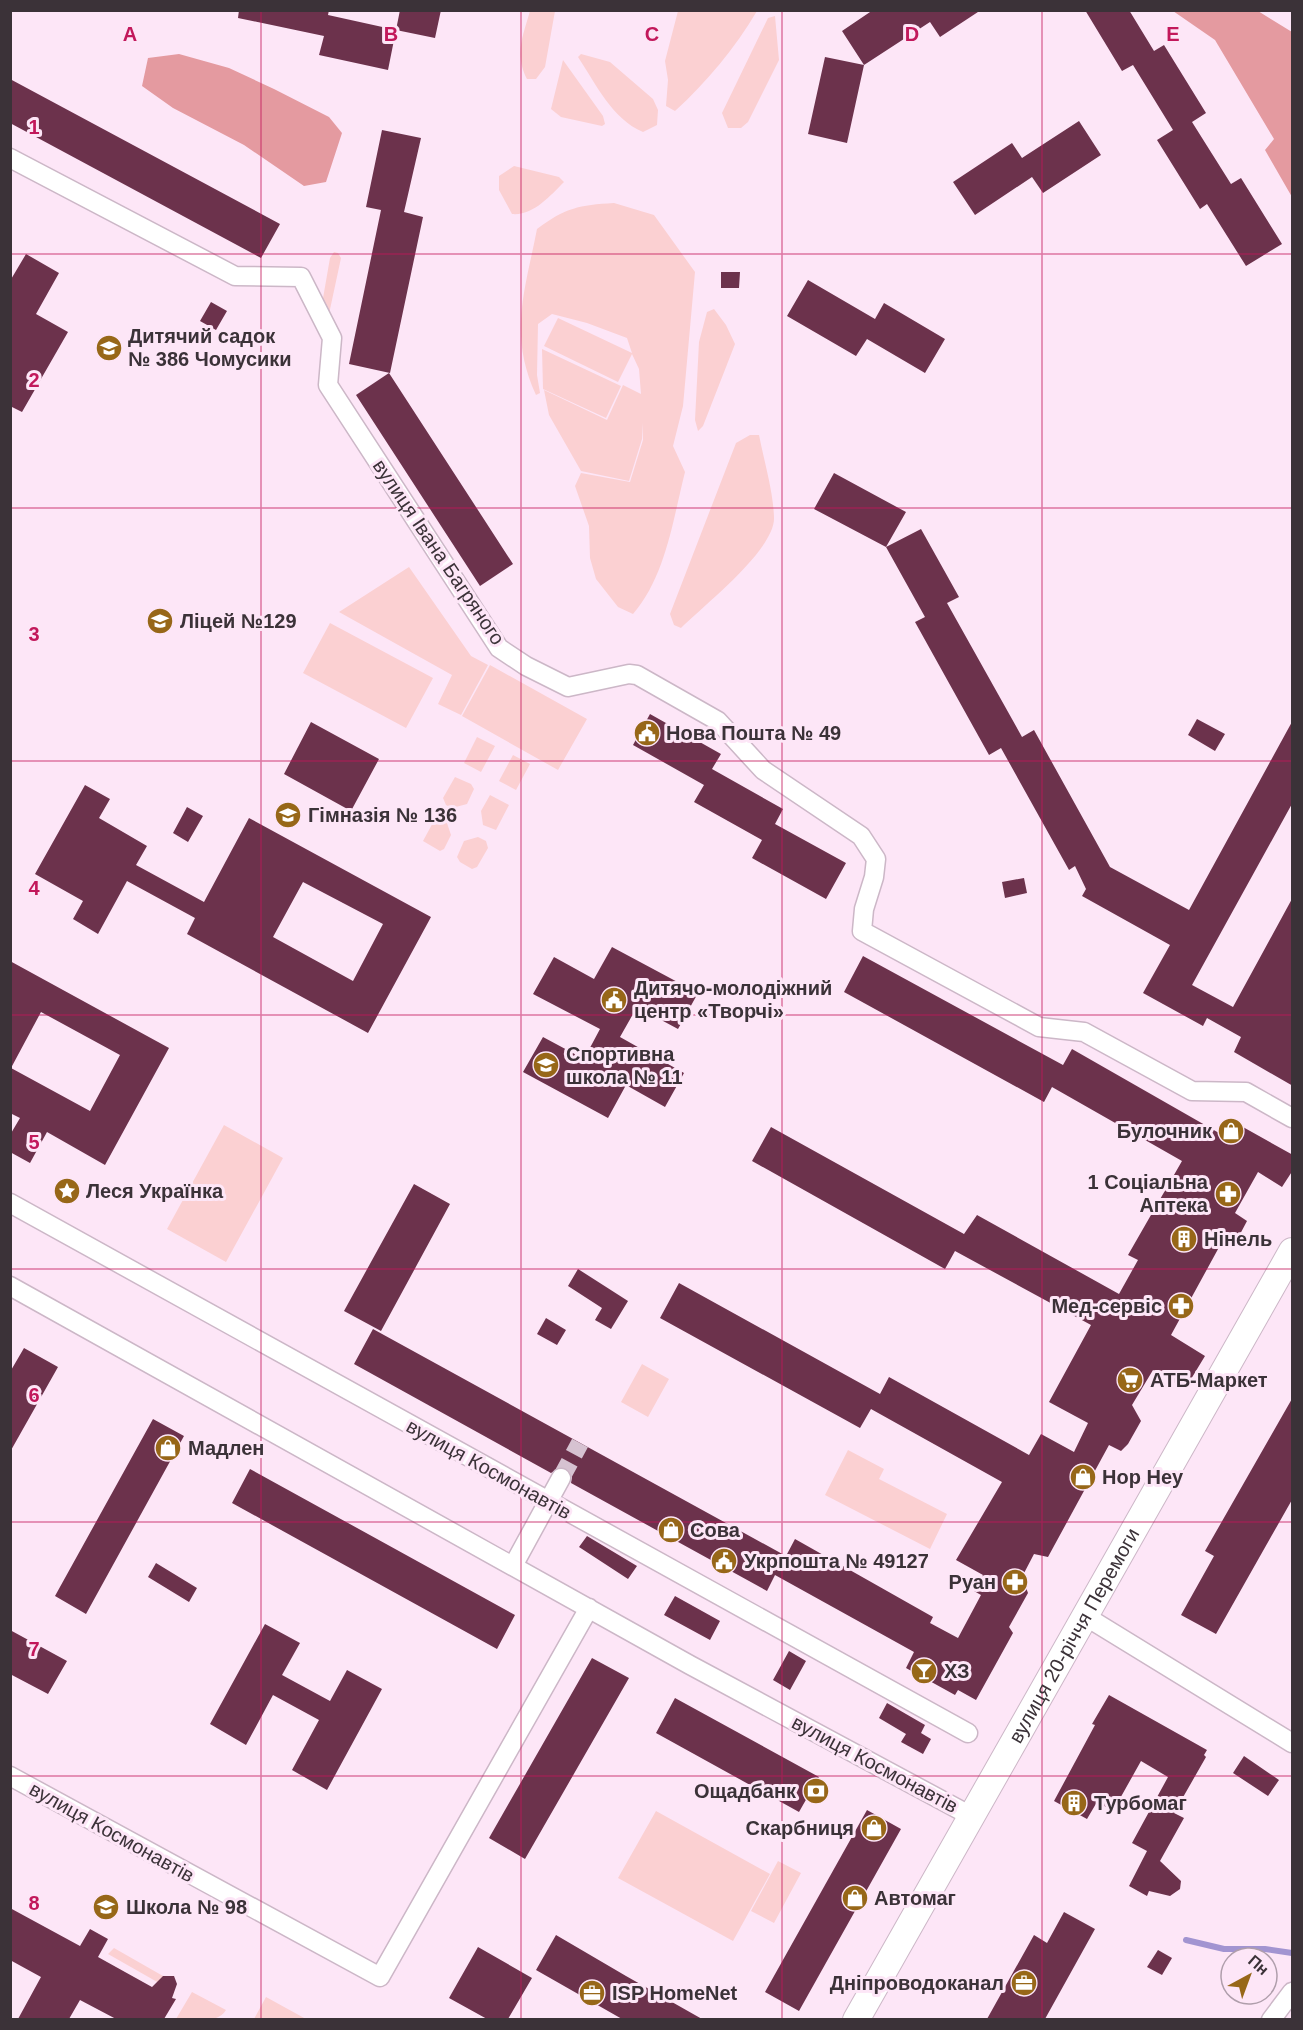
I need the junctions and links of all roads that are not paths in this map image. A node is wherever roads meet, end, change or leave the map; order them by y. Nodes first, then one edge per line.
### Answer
1 (10, 158) edge
2 (1293, 1118) edge
3 (10, 1203) edge
4 (1293, 1251) edge
5 (10, 1286) edge
6 (561, 1478) tunnel mouth
7 (548, 1502) junction
8 (513, 1566) junction
9 (589, 1608) junction
10 (1085, 1616) junction
11 (968, 1733) dead end
12 (1293, 1743) edge
13 (10, 1776) edge
14 (971, 1816) junction
15 (1293, 1992) edge
16 (856, 2019) edge
17 (1271, 2019) edge

1 - 2 street, вулиця Івана Багряного
3 - 7 street, вулиця Космонавтів
4 - 10 street, вулиця 20-річчя Перемоги
5 - 8 street, вулиця Космонавтів
6 - 7 street
7 - 8 street
7 - 11 street, вулиця Космонавтів
8 - 9 street, вулиця Космонавтів
9 - 13 street, вулиця Космонавтів
9 - 14 street, вулиця Космонавтів
10 - 12 street
10 - 14 street, вулиця 20-річчя Перемоги
14 - 16 street, вулиця 20-річчя Перемоги
15 - 17 street

